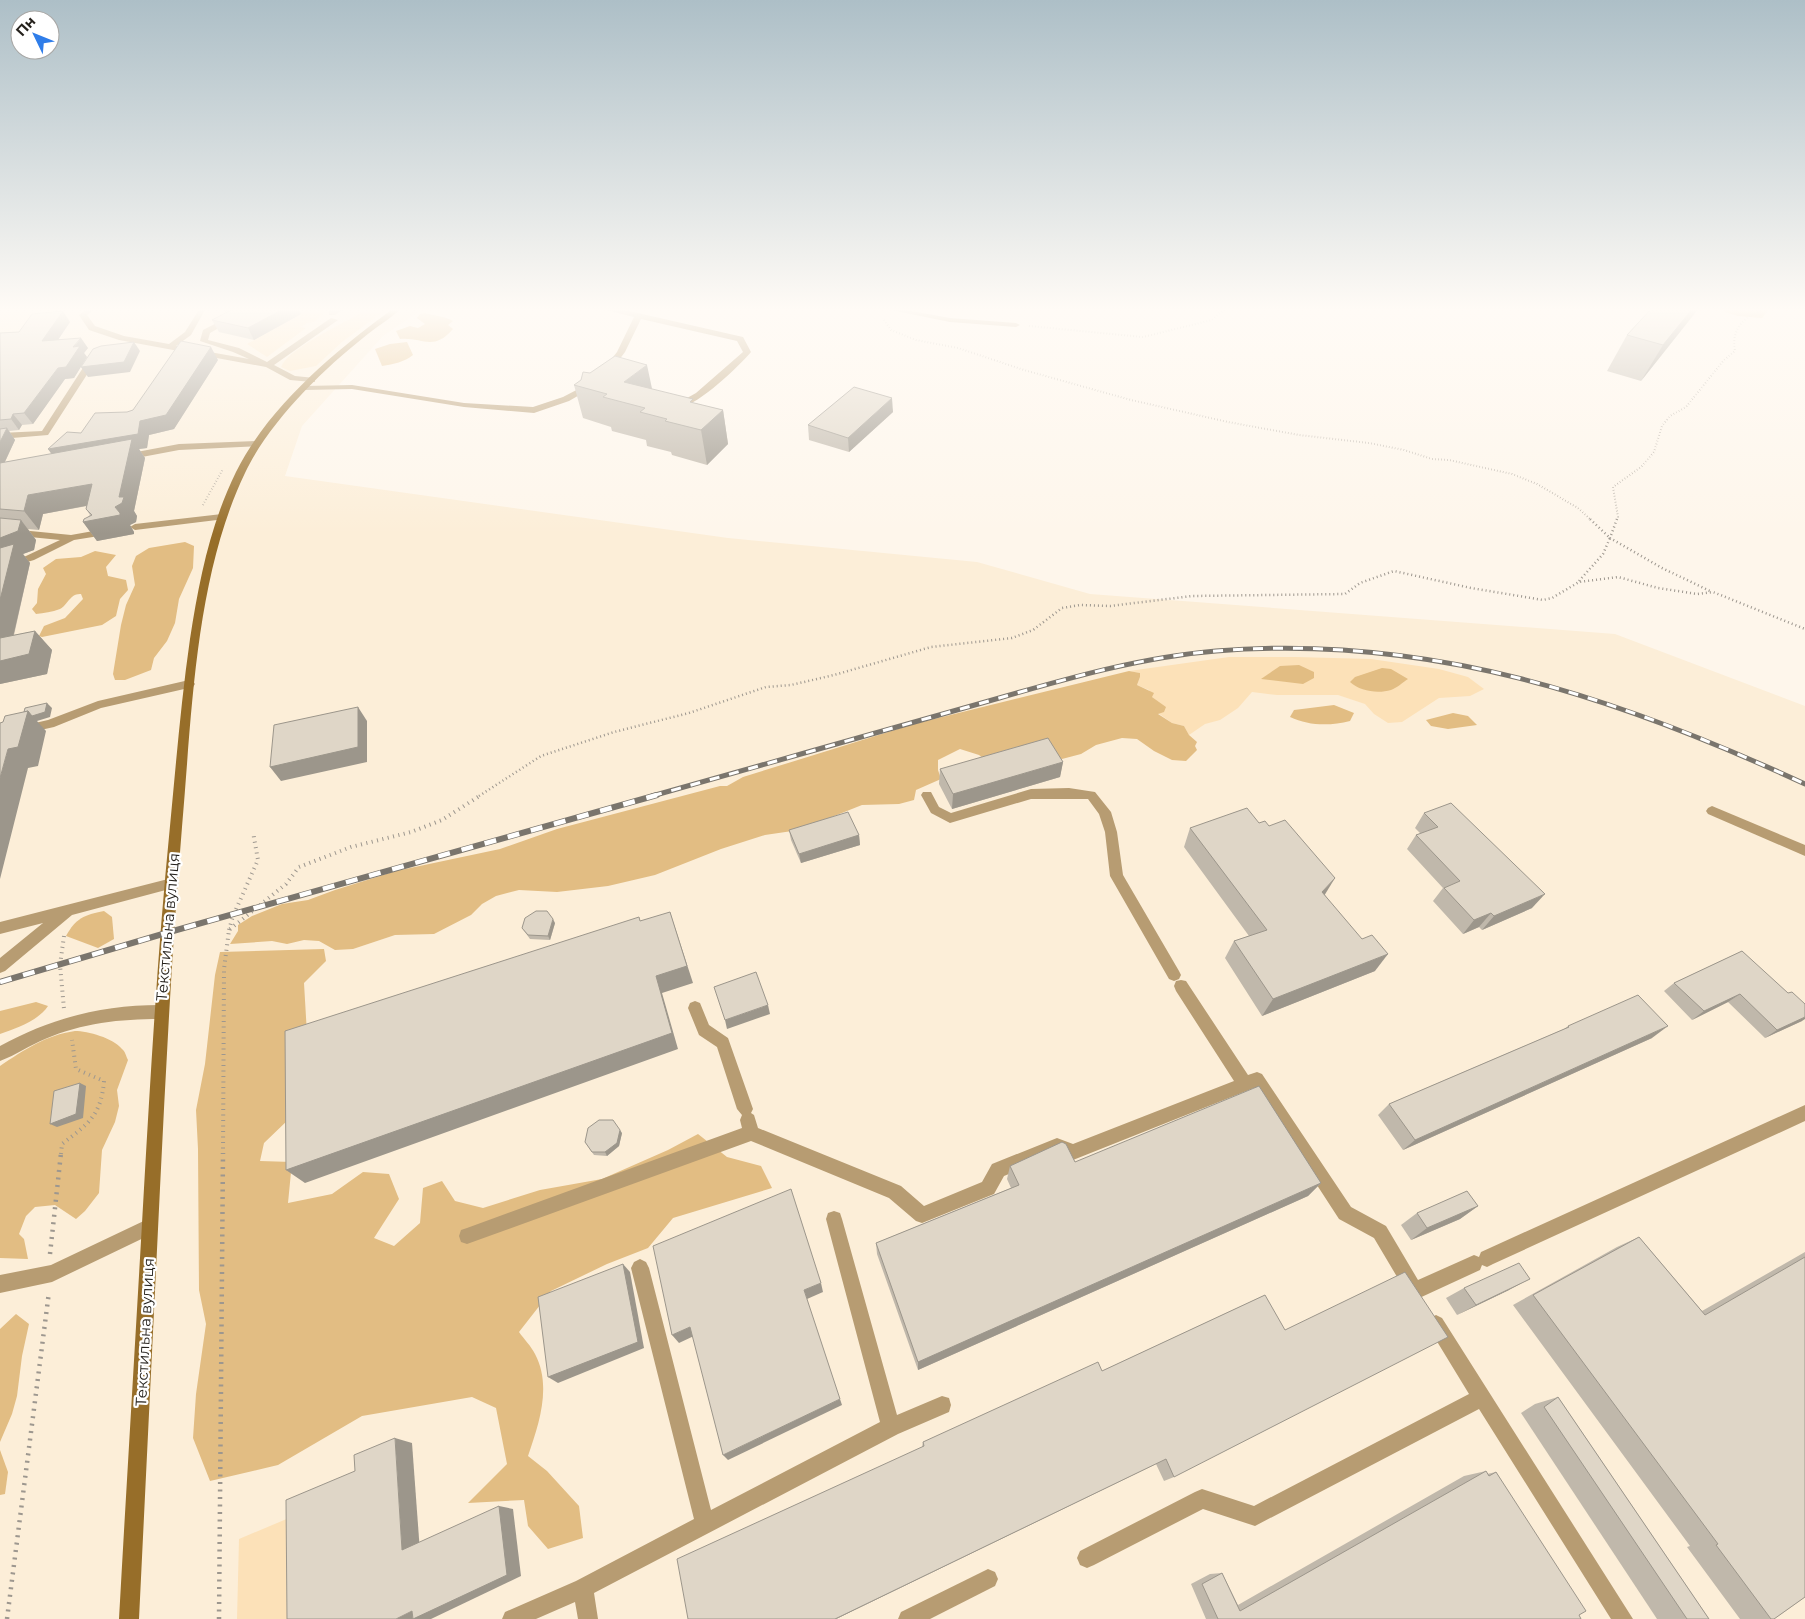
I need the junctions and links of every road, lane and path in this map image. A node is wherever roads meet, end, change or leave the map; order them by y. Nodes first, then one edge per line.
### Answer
1 (77, 384) edge
2 (308, 384) joint
3 (592, 384) edge
4 (712, 384) edge
5 (1072, 384) edge
6 (1705, 384) edge
7 (683, 404) edge
8 (0, 436) edge
9 (256, 444) junction
10 (113, 459) edge
11 (222, 517) junction
12 (135, 526) dead end
13 (0, 531) edge
14 (99, 533) edge
15 (71, 538) junction
16 (1610, 538) junction
17 (0, 567) edge
18 (1579, 582) junction
19 (1713, 592) junction
20 (1805, 629) edge
21 (189, 684) junction
22 (0, 735) edge
23 (927, 795) dead end
24 (1712, 811) dead end
25 (253, 832) dead end
26 (1805, 851) edge
27 (172, 883) junction
28 (68, 910) junction
29 (0, 928) edge
30 (229, 930) junction
31 (0, 967) edge
32 (694, 1008) dead end
33 (160, 1012) junction
34 (69, 1024) junction
35 (0, 1054) edge
36 (1245, 1084) junction
37 (1805, 1113) edge
38 (748, 1121) junction
39 (834, 1219) dead end
40 (150, 1226) junction
41 (467, 1236) dead end
42 (640, 1268) dead end
43 (52, 1273) junction
44 (0, 1284) edge
45 (1415, 1291) junction
46 (1482, 1397) junction
47 (942, 1405) dead end
48 (891, 1427) junction
49 (705, 1525) junction
50 (1087, 1558) dead end
51 (988, 1579) dead end
52 (583, 1588) junction
53 (7, 1619) edge
54 (129, 1619) edge
55 (219, 1619) edge
56 (512, 1619) edge
57 (588, 1619) edge
58 (908, 1619) edge
59 (1623, 1619) edge

1 - 8 street
2 - 3 street
2 - 9 street, Текстильна вулиця
4 - 7 street
5 - 16 path
6 - 16 path
9 - 10 street
9 - 11 street, Текстильна вулиця
11 - 12 street
11 - 21 street, Текстильна вулиця
13 - 15 street
14 - 15 street
15 - 17 street
16 - 18 path
16 - 19 path
18 - 19 path
18 - 30 path
19 - 20 path
21 - 22 street
21 - 27 street, Текстильна вулиця
23 - 36 street
24 - 26 street
25 - 30 path
27 - 28 street
27 - 33 street, Текстильна вулиця
28 - 29 street
28 - 31 street
28 - 34 path
30 - 55 path
32 - 38 street
33 - 34 street
33 - 40 street, Текстильна вулиця
34 - 35 street
34 - 43 path
36 - 38 street
36 - 45 street
37 - 45 street
38 - 41 street
39 - 48 street
40 - 43 street
40 - 54 street, Текстильна вулиця
42 - 49 street
43 - 44 street
43 - 53 path
45 - 46 street
46 - 50 street
46 - 59 street
47 - 48 street
48 - 49 street
49 - 52 street
51 - 58 street
52 - 56 street
52 - 57 street

